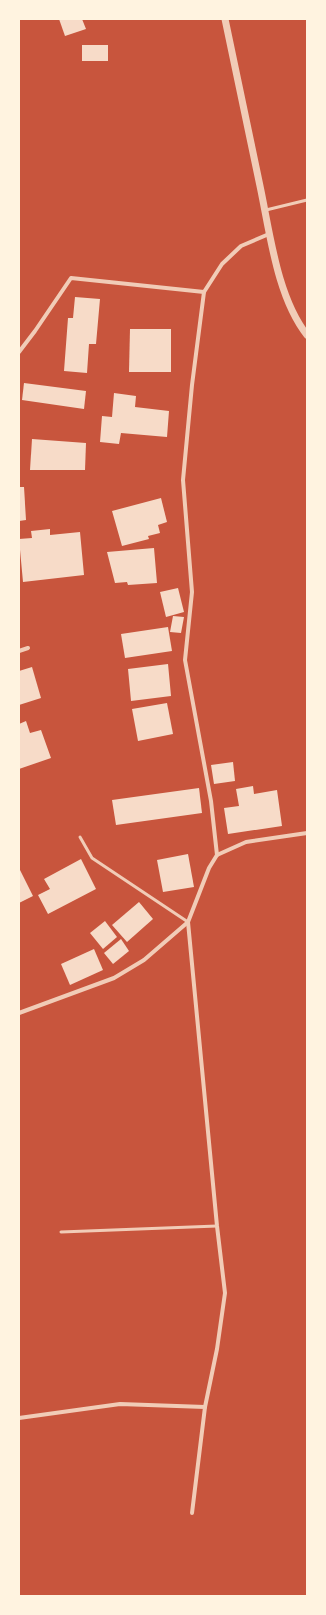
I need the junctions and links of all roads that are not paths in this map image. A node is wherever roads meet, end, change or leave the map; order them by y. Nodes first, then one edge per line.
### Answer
1 (225, 19) edge
2 (307, 200) edge
3 (265, 210) junction
4 (269, 234) junction
5 (204, 292) junction
6 (307, 335) edge
7 (19, 352) edge
8 (28, 648) dead end
9 (19, 651) edge
10 (307, 833) edge
11 (80, 837) dead end
12 (217, 855) junction
13 (188, 922) junction
14 (19, 1013) edge
15 (217, 1226) junction
16 (61, 1232) dead end
17 (205, 1407) junction
18 (19, 1418) edge
19 (192, 1513) dead end

1 - 3 street
2 - 3 lane
3 - 4 street
4 - 5 street
4 - 6 street
5 - 7 street
5 - 12 street
8 - 9 street
10 - 12 street
11 - 13 lane
12 - 13 street
13 - 14 street
13 - 15 street
15 - 16 lane
15 - 17 street
17 - 18 street
17 - 19 street

